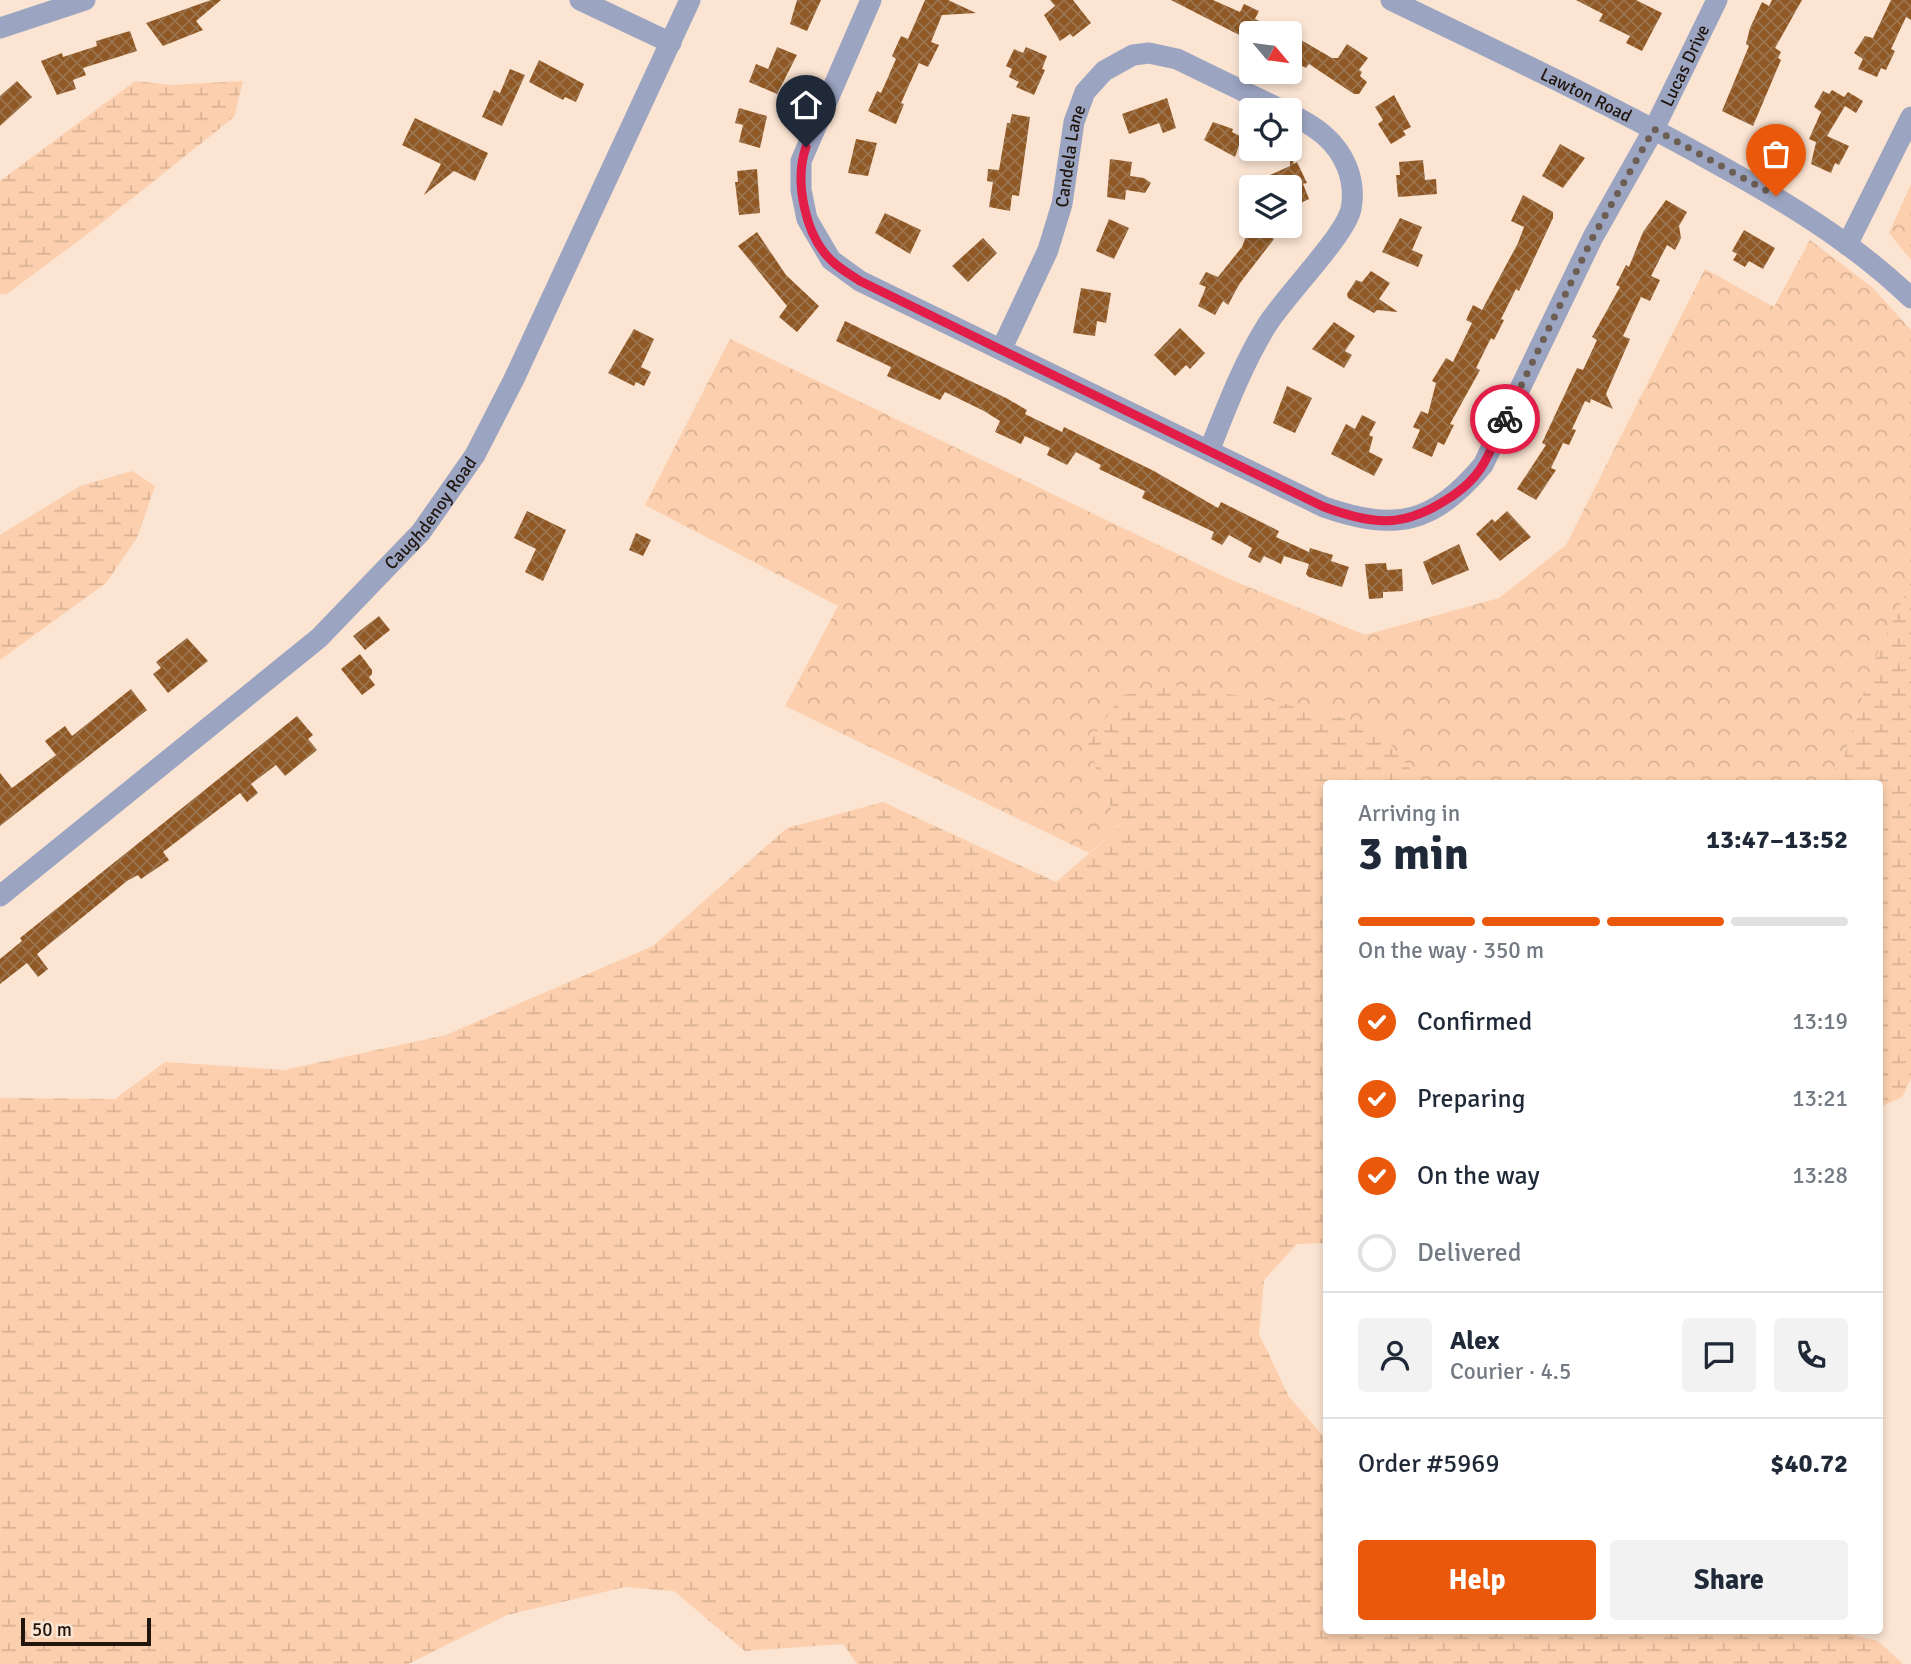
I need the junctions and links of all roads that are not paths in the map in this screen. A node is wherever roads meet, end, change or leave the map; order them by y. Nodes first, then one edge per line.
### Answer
1 (85, 0) edge
2 (580, 0) edge
3 (690, 0) edge
4 (871, 0) edge
5 (1391, 0) edge
6 (1717, 0) edge
7 (0, 28) edge
8 (671, 43) junction
9 (1257, 98) edge
10 (1911, 117) edge
11 (1302, 121) edge
12 (1654, 129) junction
13 (1847, 245) junction
14 (1911, 298) edge
15 (1002, 348) junction
16 (1209, 451) junction
17 (0, 896) edge

1 - 7 street
2 - 8 street
3 - 8 street, Caughdenoy Road
4 - 15 street, Lucas Drive
5 - 12 street, Lawton Road
6 - 12 street, Lucas Drive
8 - 17 street, Caughdenoy Road
9 - 15 street, Candela Lane
10 - 13 street
11 - 16 street
12 - 13 street, Lawton Road
12 - 16 street, Lucas Drive
13 - 14 street, Lawton Road
15 - 16 street, Lucas Drive

